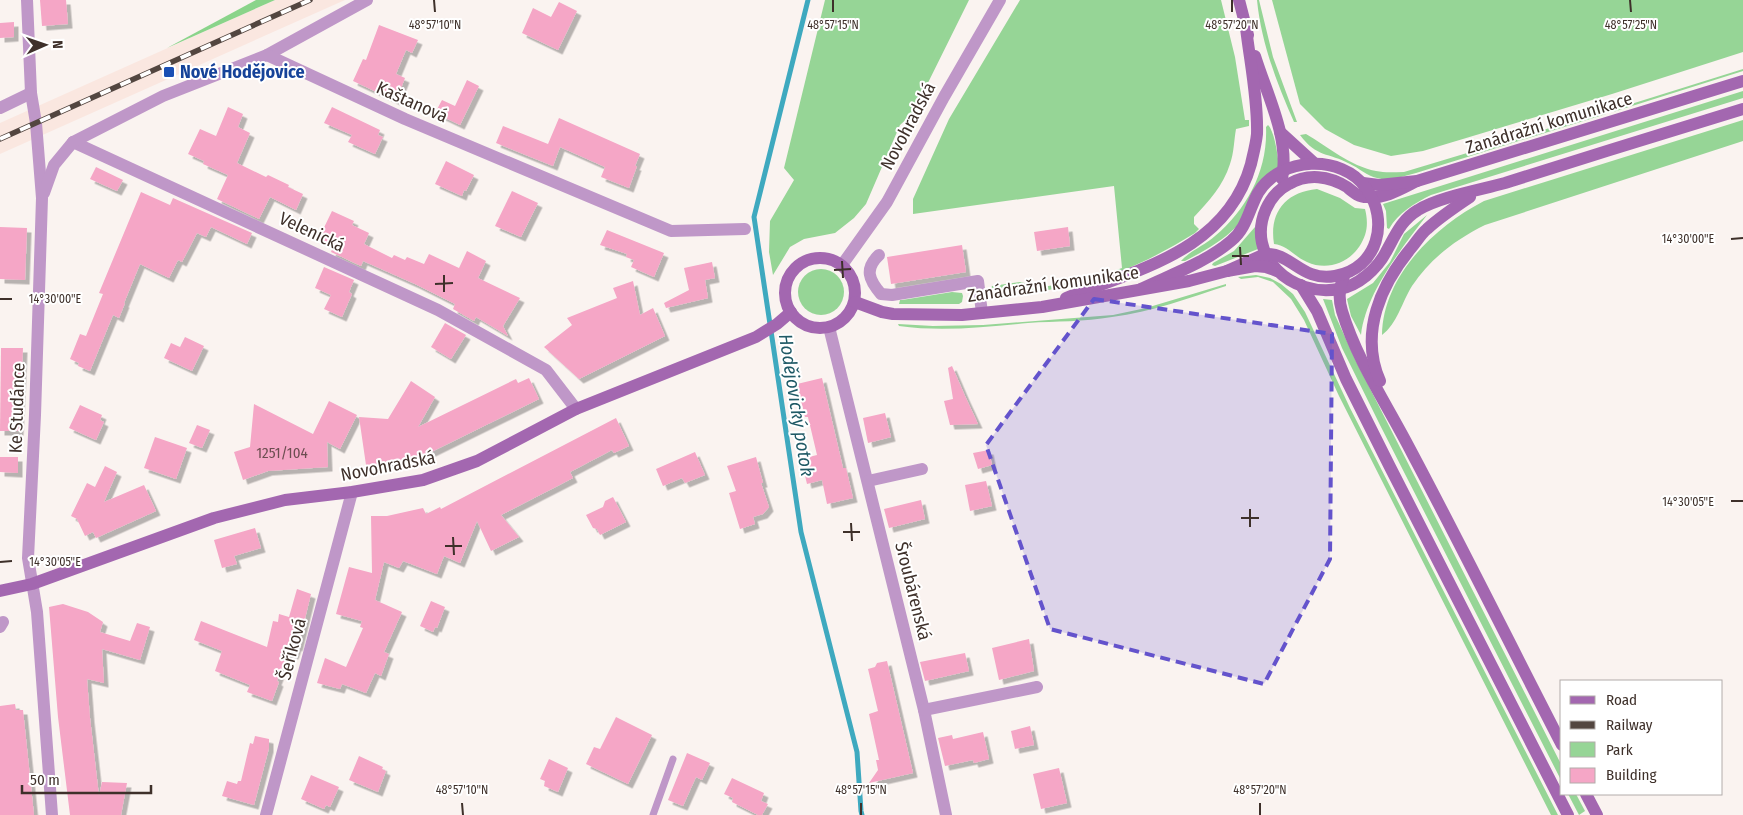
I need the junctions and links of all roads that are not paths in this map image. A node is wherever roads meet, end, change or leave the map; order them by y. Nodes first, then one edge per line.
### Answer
1 (26, 0) edge
2 (367, 0) edge
3 (1000, 0) edge
4 (1239, 0) edge
5 (1246, 28) junction
6 (266, 55) junction
7 (1743, 81) edge
8 (31, 92) junction
9 (0, 108) edge
10 (1743, 109) edge
11 (1280, 132) junction
12 (74, 142) junction
13 (1314, 163) junction
14 (1284, 171) junction
15 (1417, 181) junction
16 (1363, 183) junction
17 (1480, 190) junction
18 (1278, 191) junction
19 (42, 198) junction
20 (1373, 198) junction
21 (746, 229) dead end
22 (1265, 254) junction
23 (879, 255) dead end
24 (842, 265) junction
25 (1227, 271) junction
26 (1277, 271) junction
27 (1345, 274) junction
28 (1301, 285) junction
29 (1141, 289) junction
30 (1340, 289) junction
31 (892, 295) junction
32 (854, 302) junction
33 (1042, 307) junction
34 (791, 312) junction
35 (982, 313) junction
36 (893, 314) junction
37 (829, 327) junction
38 (576, 409) junction
39 (1412, 452) junction
40 (922, 469) dead end
41 (868, 481) junction
42 (352, 492) junction
43 (32, 584) junction
44 (0, 591) edge
45 (1037, 687) dead end
46 (924, 710) junction
47 (1560, 741) edge
48 (673, 758) dead end
49 (1587, 795) edge
50 (52, 815) edge
51 (266, 815) edge
52 (653, 815) edge
53 (946, 815) edge
54 (1568, 815) edge
55 (1597, 815) edge

1 - 8 street, Ke Studánce
2 - 6 street
3 - 24 street, Novohradská
4 - 5 main road
5 - 11 main road
5 - 33 main road
6 - 12 street
6 - 21 street, Kaštanová
7 - 15 main road, Zanádražní komunikace
8 - 9 street
8 - 19 street, Ke Studánce
10 - 17 main road
11 - 13 main road
11 - 14 main road
12 - 19 street
12 - 38 street, Velenická
13 - 14 main road
13 - 16 main road
14 - 18 main road
14 - 29 main road
15 - 16 main road, Zanádražní komunikace
15 - 20 main road
16 - 20 main road
17 - 30 main road
17 - 39 main road
18 - 20 main road
18 - 22 main road
19 - 43 street, Ke Studánce
20 - 27 main road
22 - 25 main road, Zanádražní komunikace
22 - 26 main road
22 - 27 main road
23 - 31 street
24 - 32 main road
24 - 34 main road
25 - 26 main road, Zanádražní komunikace
25 - 29 main road, Zanádražní komunikace
26 - 28 main road
27 - 30 main road
28 - 30 main road
28 - 54 main road
29 - 33 main road, Zanádražní komunikace
30 - 39 main road
31 - 35 street
31 - 36 street
32 - 36 main road, Zanádražní komunikace
32 - 37 main road
33 - 35 main road, Zanádražní komunikace
34 - 37 main road
34 - 38 main road, Novohradská
35 - 36 main road, Zanádražní komunikace
37 - 41 street, Šroubárenská
38 - 42 main road, Novohradská
39 - 47 main road
40 - 41 street
41 - 46 street, Šroubárenská
42 - 43 main road, Novohradská
42 - 51 street, Šeříková
43 - 44 main road, Novohradská
43 - 50 street, Ke Studánce
45 - 46 street
46 - 53 street, Šroubárenská
48 - 52 lane
49 - 55 main road

